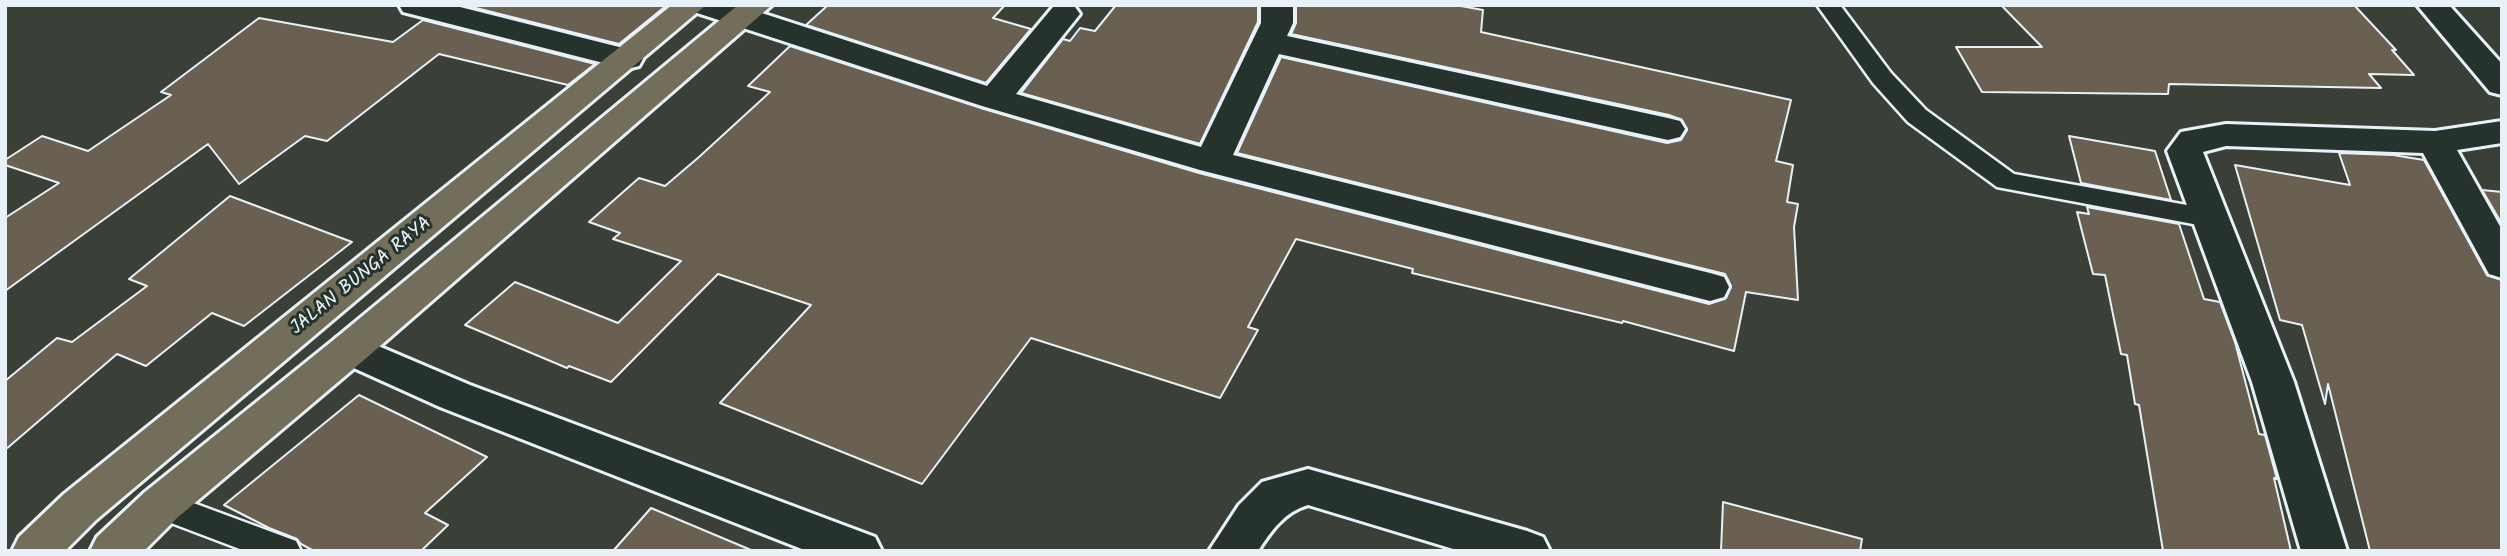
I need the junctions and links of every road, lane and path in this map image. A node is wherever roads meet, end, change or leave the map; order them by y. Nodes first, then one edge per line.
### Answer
1 (414, 5) edge
2 (691, 5) edge
3 (705, 5) edge
4 (1277, 5) edge
5 (1828, 5) edge
6 (2432, 5) edge
7 (750, 11) edge
8 (1063, 14) dead end
9 (1269, 42) junction
10 (627, 59) junction
11 (2502, 85) edge
12 (994, 99) junction
13 (1668, 129) dead end
14 (2502, 132) edge
15 (2435, 142) junction
16 (1212, 162) junction
17 (2209, 218) junction
18 (2502, 264) edge
19 (1710, 287) dead end
20 (350, 349) junction
21 (240, 377) junction
22 (287, 401) junction
23 (161, 505) junction
24 (35, 551) edge
25 (113, 551) edge
26 (284, 551) edge
27 (859, 551) edge
28 (1232, 551) edge
29 (1527, 551) edge
30 (2324, 551) edge

1 - 10 street
2 - 10 main road, JALAN BUNGA RAYA
3 - 7 street
4 - 9 street
5 - 17 lane
6 - 11 street
7 - 12 street
7 - 20 main road
8 - 12 street
9 - 13 street
9 - 16 street
10 - 21 main road, JALAN BUNGA RAYA
12 - 16 street
14 - 15 street
15 - 17 street
15 - 18 street
16 - 19 street
17 - 30 street
20 - 22 main road
20 - 27 street
21 - 22 main road
21 - 24 main road, JALAN BUNGA RAYA
22 - 23 main road
23 - 25 main road
23 - 26 lane
28 - 29 street

